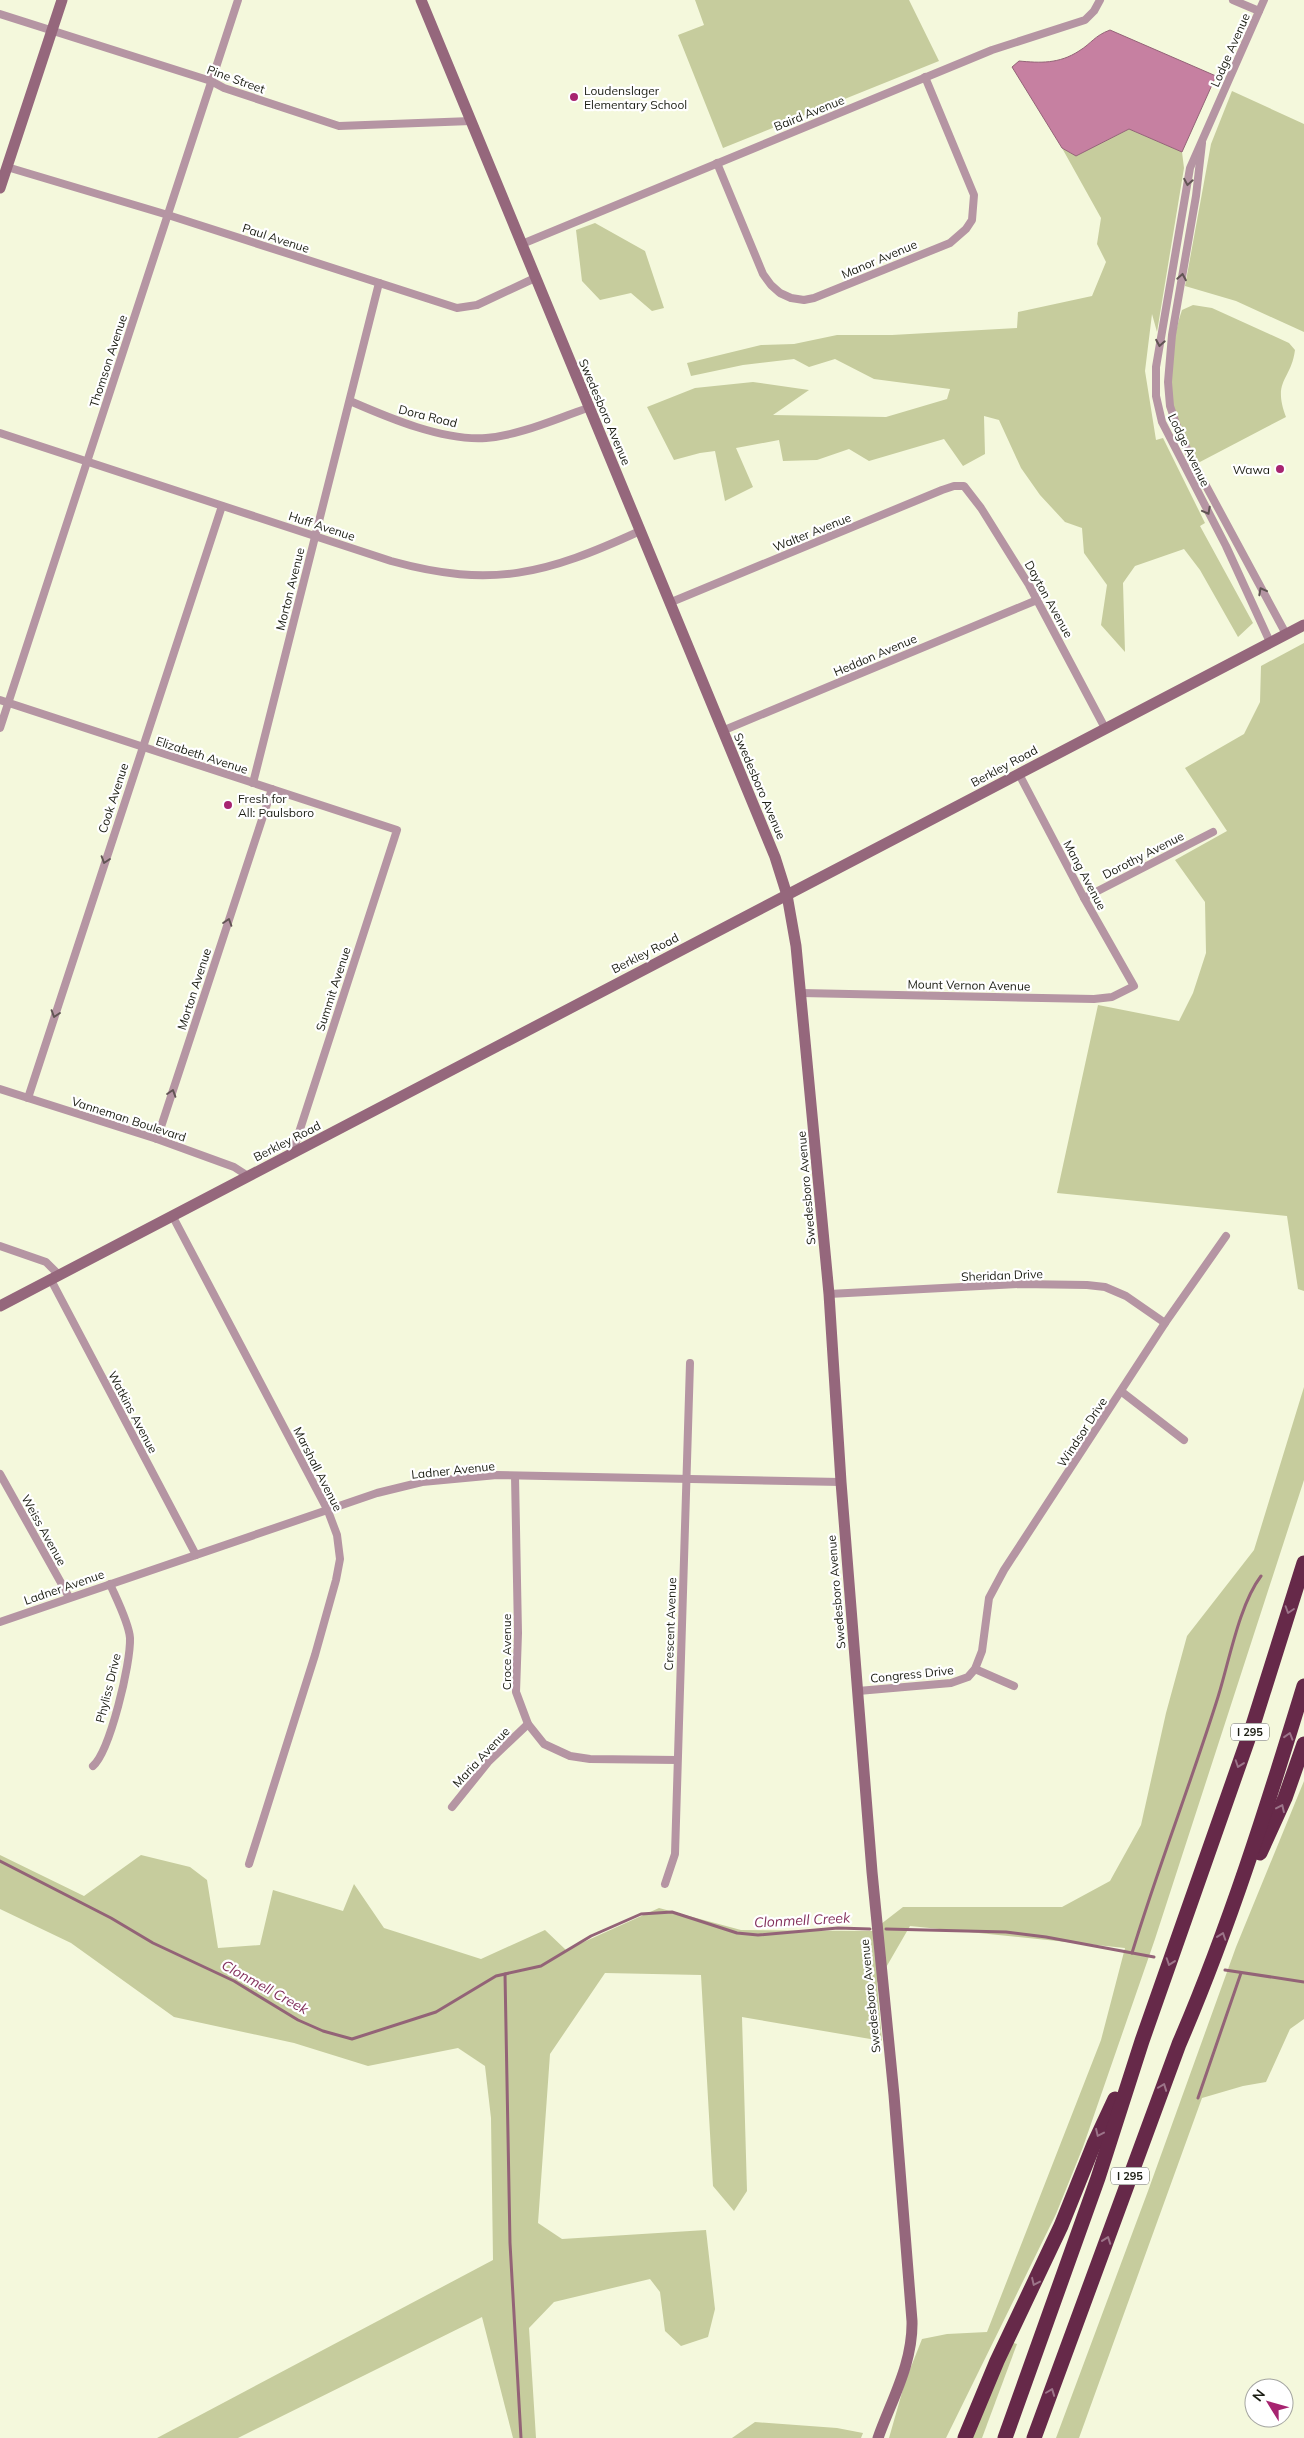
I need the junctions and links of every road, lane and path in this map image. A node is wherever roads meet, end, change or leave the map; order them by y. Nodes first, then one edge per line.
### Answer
1 (62, 0) edge
2 (238, 0) edge
3 (421, 0) edge
4 (1100, 0) edge
5 (1233, 0) edge
6 (1264, 0) edge
7 (1259, 11) junction
8 (0, 14) edge
9 (52, 30) junction
10 (925, 77) junction
11 (211, 81) junction
12 (471, 121) junction
13 (1203, 136) junction
14 (717, 164) junction
15 (7, 167) junction
16 (0, 188) edge
17 (168, 215) junction
18 (522, 244) junction
19 (535, 278) junction
20 (379, 283) junction
21 (350, 401) junction
22 (588, 408) junction
23 (0, 433) edge
24 (86, 462) junction
25 (964, 486) joint
26 (222, 506) junction
27 (640, 532) junction
28 (315, 535) junction
29 (1037, 600) junction
30 (669, 603) junction
31 (1304, 624) edge
32 (1286, 634) junction
33 (1270, 642) junction
34 (0, 700) edge
35 (8, 703) junction
36 (0, 728) edge
37 (1105, 728) junction
38 (722, 731) junction
39 (142, 747) junction
40 (1019, 774) junction
41 (253, 783) junction
42 (272, 789) junction
43 (396, 830) joint
44 (1213, 832) dead end
45 (787, 895) junction
46 (1084, 898) junction
47 (1134, 986) joint
48 (801, 993) junction
49 (0, 1089) edge
50 (28, 1098) junction
51 (157, 1139) junction
52 (292, 1154) junction
53 (248, 1176) junction
54 (173, 1217) junction
55 (1226, 1236) dead end
56 (0, 1246) edge
57 (55, 1277) junction
58 (830, 1294) junction
59 (0, 1306) edge
60 (1165, 1323) junction
61 (690, 1363) dead end
62 (1122, 1392) junction
63 (1184, 1440) dead end
64 (0, 1474) edge
65 (514, 1476) junction
66 (685, 1479) junction
67 (841, 1482) junction
68 (328, 1511) junction
69 (196, 1555) junction
70 (1304, 1563) edge
71 (110, 1584) junction
72 (69, 1597) junction
73 (0, 1622) edge
74 (975, 1669) junction
75 (1014, 1686) dead end
76 (1304, 1686) edge
77 (858, 1691) junction
78 (528, 1724) junction
79 (1304, 1744) edge
80 (677, 1760) junction
81 (92, 1766) dead end
82 (452, 1807) dead end
83 (249, 1864) dead end
84 (665, 1884) dead end
85 (1229, 1915) junction
86 (1142, 2041) junction
87 (878, 2438) edge
88 (965, 2438) edge
89 (1005, 2438) edge
90 (1034, 2438) edge

1 - 9 street
2 - 11 street, Thomson Avenue
3 - 12 street, Swedesboro Avenue
4 - 10 street, Baird Avenue
5 - 7 street
6 - 7 street, Lodge Avenue
7 - 13 street, Lodge Avenue
8 - 9 street, Pine Street
9 - 11 street, Pine Street
9 - 15 street
10 - 14 street, Baird Avenue
10 - 14 street, Manor Avenue
11 - 12 street, Pine Street
11 - 17 street, Thomson Avenue
12 - 18 street, Swedesboro Avenue
32 -> 13 street, Lodge Avenue
13 -> 33 street, Lodge Avenue
14 - 18 street, Baird Avenue
15 - 16 street
15 - 17 street, Paul Avenue
17 - 20 street, Paul Avenue
17 - 24 street, Thomson Avenue
18 - 19 street, Swedesboro Avenue
19 - 20 street, Paul Avenue
19 - 22 street, Swedesboro Avenue
20 - 21 street, Morton Avenue
21 - 22 street, Dora Road
21 - 28 street, Morton Avenue
22 - 27 street, Swedesboro Avenue
23 - 24 street, Huff Avenue
24 - 26 street, Huff Avenue
24 - 35 street, Thomson Avenue
25 - 29 street, Dayton Avenue
25 - 30 street, Walter Avenue
26 - 28 street, Huff Avenue
26 - 39 street, Cook Avenue
27 - 28 street, Huff Avenue
27 - 30 street, Swedesboro Avenue
28 - 41 street, Morton Avenue
29 - 37 street, Dayton Avenue
29 - 38 street, Heddon Avenue
30 - 38 street, Swedesboro Avenue
31 - 32 street, Berkley Road
32 - 33 street, Berkley Road
33 - 37 street, Berkley Road
34 - 35 street, Elizabeth Avenue
35 - 36 street, Thomson Avenue
35 - 39 street, Elizabeth Avenue
37 - 40 street, Berkley Road
38 - 45 street, Swedesboro Avenue
39 - 41 street, Elizabeth Avenue
39 -> 50 street, Cook Avenue
40 - 45 street, Berkley Road
40 - 46 street, Mang Avenue
41 - 42 street, Elizabeth Avenue
42 - 43 street, Elizabeth Avenue
51 -> 42 street, Morton Avenue
43 - 52 street, Summit Avenue
44 - 46 street, Dorothy Avenue
45 - 48 street, Swedesboro Avenue
45 - 52 street, Berkley Road
46 - 47 street, Mang Avenue
47 - 48 street, Mount Vernon Avenue
48 - 58 street, Swedesboro Avenue
49 - 50 street, Vanneman Boulevard
50 - 51 street, Vanneman Boulevard
51 - 53 street, Vanneman Boulevard
52 - 53 street, Berkley Road
53 - 54 street, Berkley Road
54 - 57 street, Berkley Road
54 - 68 street, Marshall Avenue
55 - 60 street, Windsor Drive
56 - 57 street
57 - 59 street, Berkley Road
57 - 69 street, Watkins Avenue
58 - 60 street, Sheridan Drive
58 - 67 street, Swedesboro Avenue
60 - 62 street, Windsor Drive
61 - 66 street, Crescent Avenue
62 - 63 street
62 - 74 street, Windsor Drive
64 - 72 street, Weiss Avenue
65 - 66 street, Ladner Avenue
65 - 68 street, Ladner Avenue
65 - 78 street, Croce Avenue
66 - 67 street, Ladner Avenue
66 - 80 street, Crescent Avenue
67 - 77 street, Swedesboro Avenue
68 - 69 street, Ladner Avenue
68 - 83 street, Marshall Avenue
69 - 71 street, Ladner Avenue
70 -> 86 highway, I 295
71 - 72 street, Ladner Avenue
71 - 81 street, Phyliss Drive
72 - 73 street, Ladner Avenue
74 - 75 street
74 - 77 street, Congress Drive
85 -> 76 highway, I 295
77 - 87 street, Swedesboro Avenue
78 - 80 street, Croce Avenue
78 - 82 street, Maria Avenue
85 -> 79 highway
80 - 84 street, Crescent Avenue
90 -> 85 highway, I 295
86 -> 88 highway
86 - 89 highway, I 295

